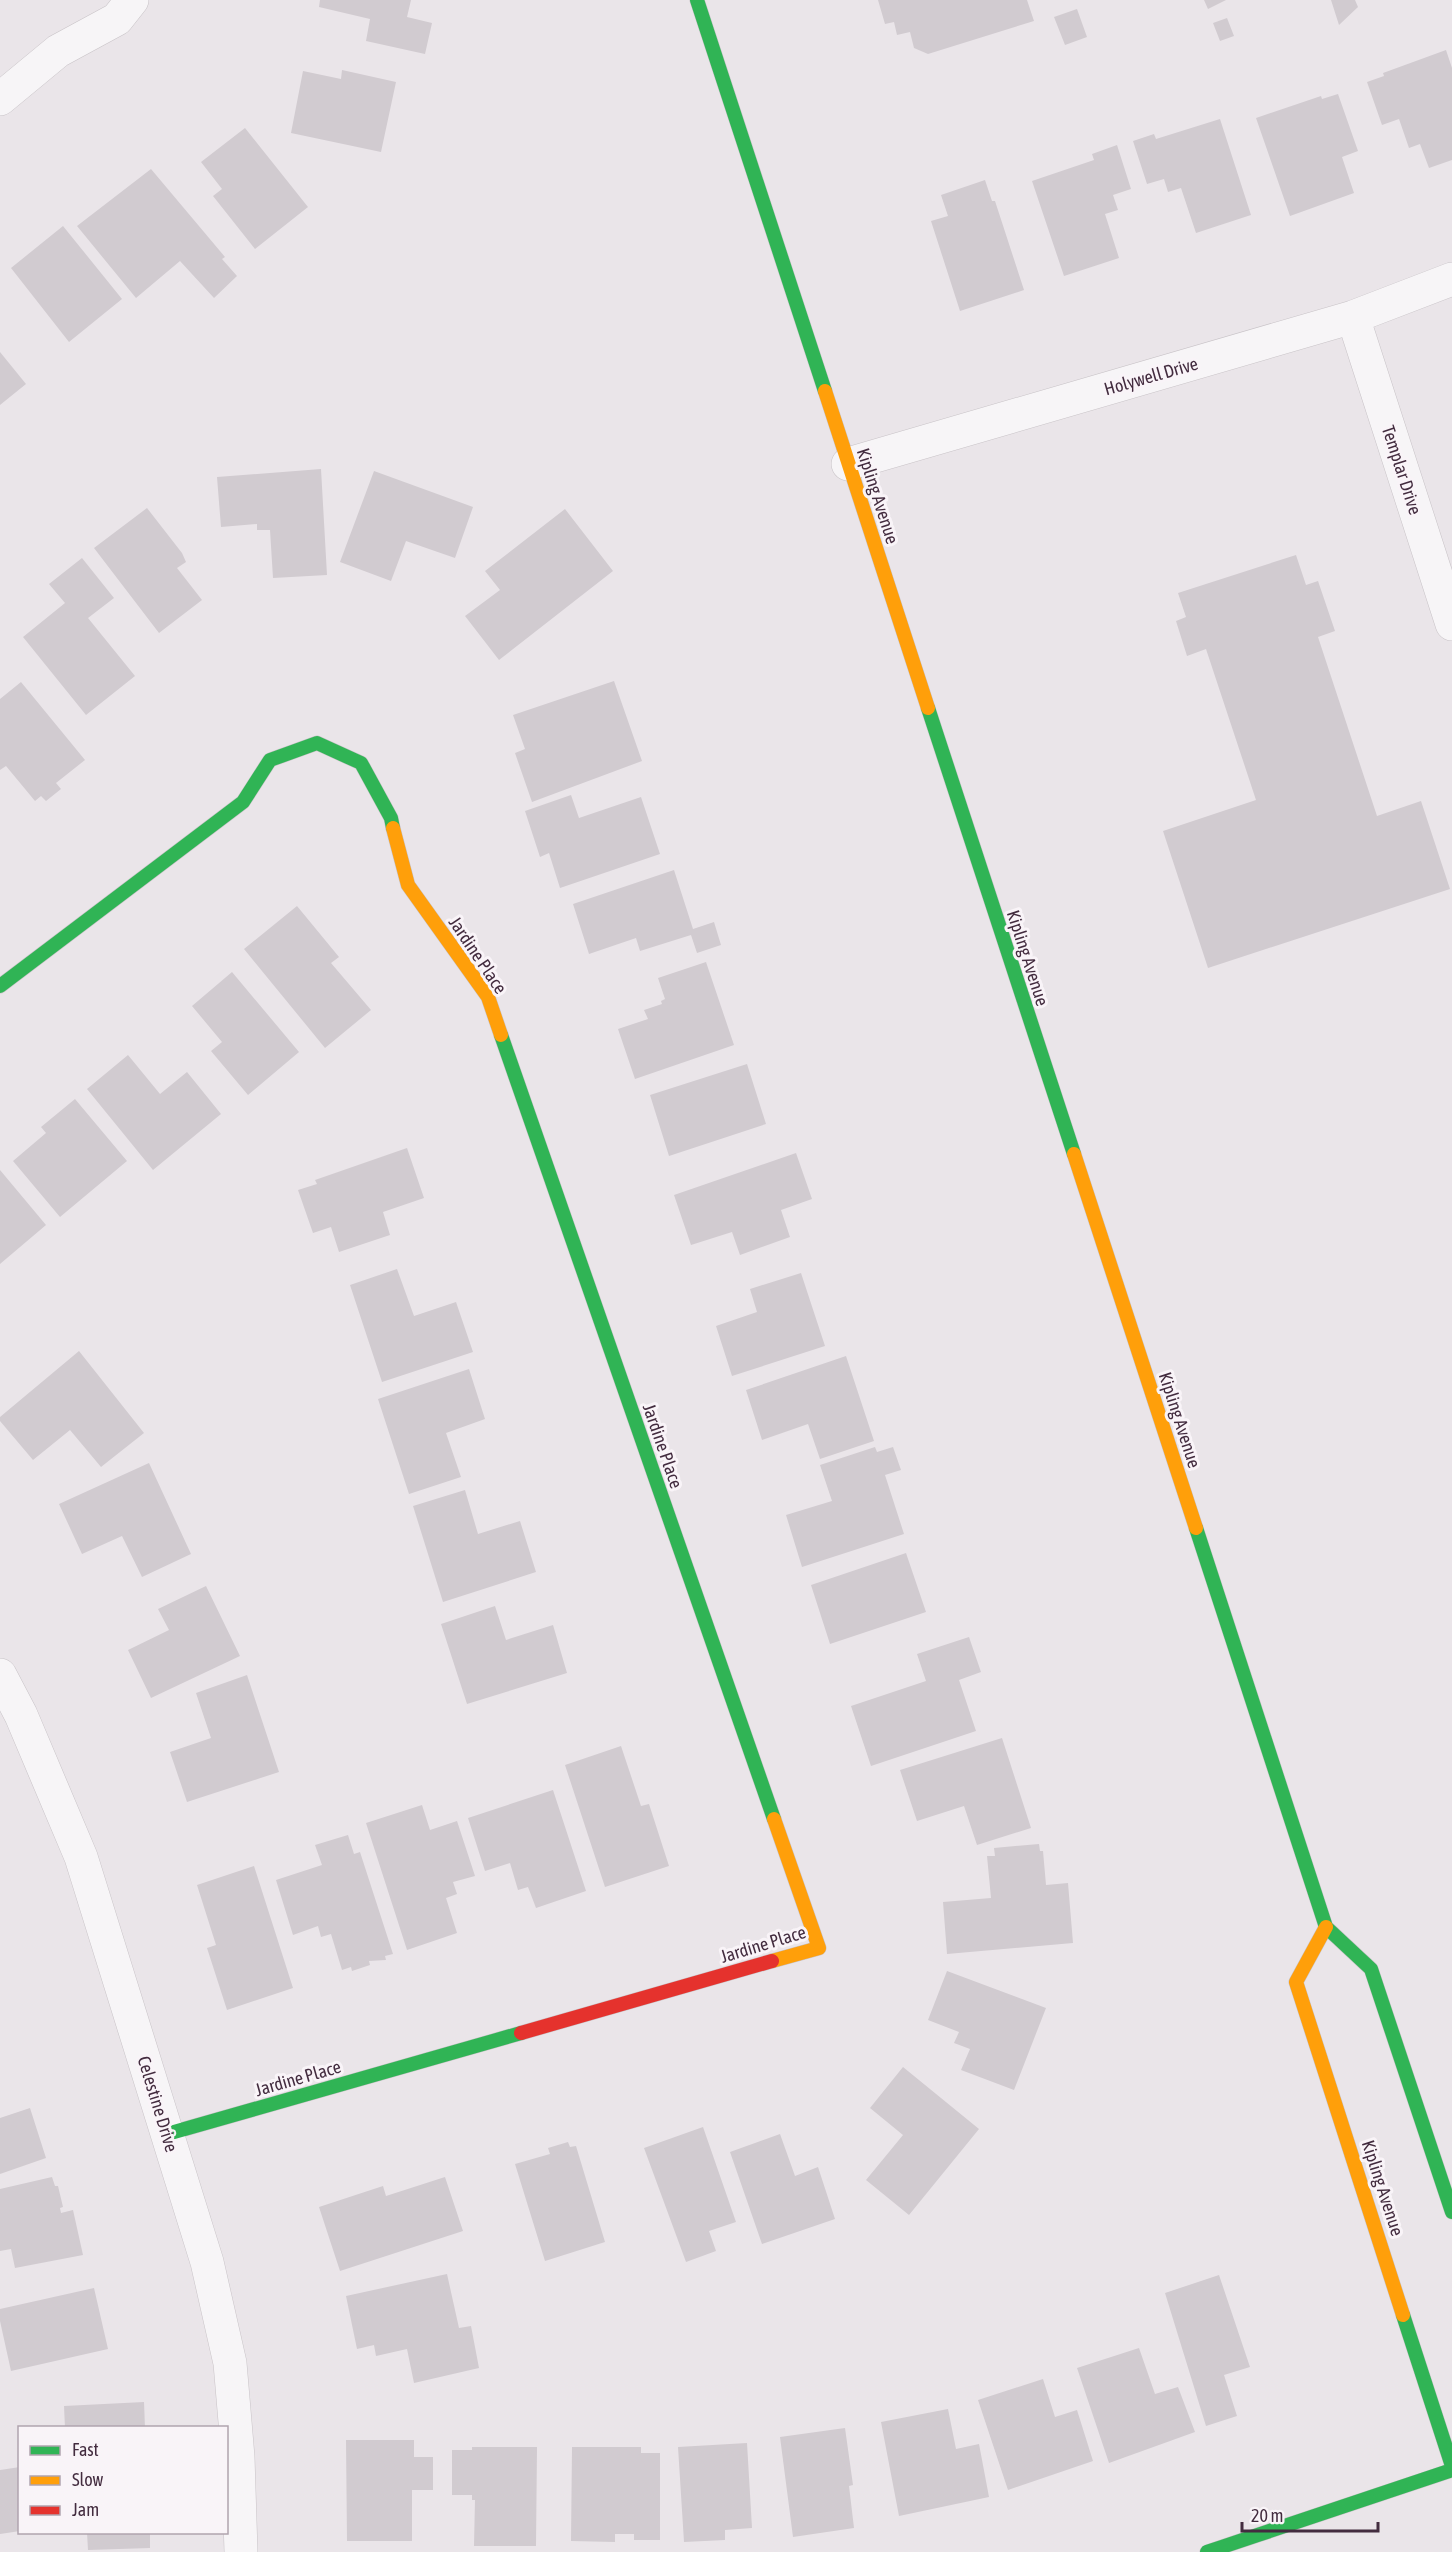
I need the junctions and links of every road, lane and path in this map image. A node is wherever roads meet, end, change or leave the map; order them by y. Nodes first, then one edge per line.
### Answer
1 (132, 0) edge
2 (697, 0) edge
3 (0, 99) edge
4 (1452, 279) edge
5 (1353, 317) junction
6 (848, 464) junction
7 (1452, 624) edge
8 (0, 986) edge
9 (0, 1675) edge
10 (10, 1721) edge
11 (1326, 1927) junction
12 (167, 2134) junction
13 (1452, 2212) edge
14 (1452, 2468) edge
15 (242, 2552) edge
16 (1207, 2552) edge

1 - 3 street
2 - 6 main road, Kipling Avenue
4 - 5 street, Holywell Drive
5 - 6 street, Holywell Drive
5 - 7 street, Templar Drive
6 - 11 main road, Kipling Avenue
8 - 12 main road, Jardine Place
9 - 10 street, Celestine Drive
10 - 12 street, Celestine Drive
11 - 13 main road, Kipling Avenue
11 - 14 main road, Kipling Avenue
12 - 15 street, Celestine Drive
14 - 16 main road

